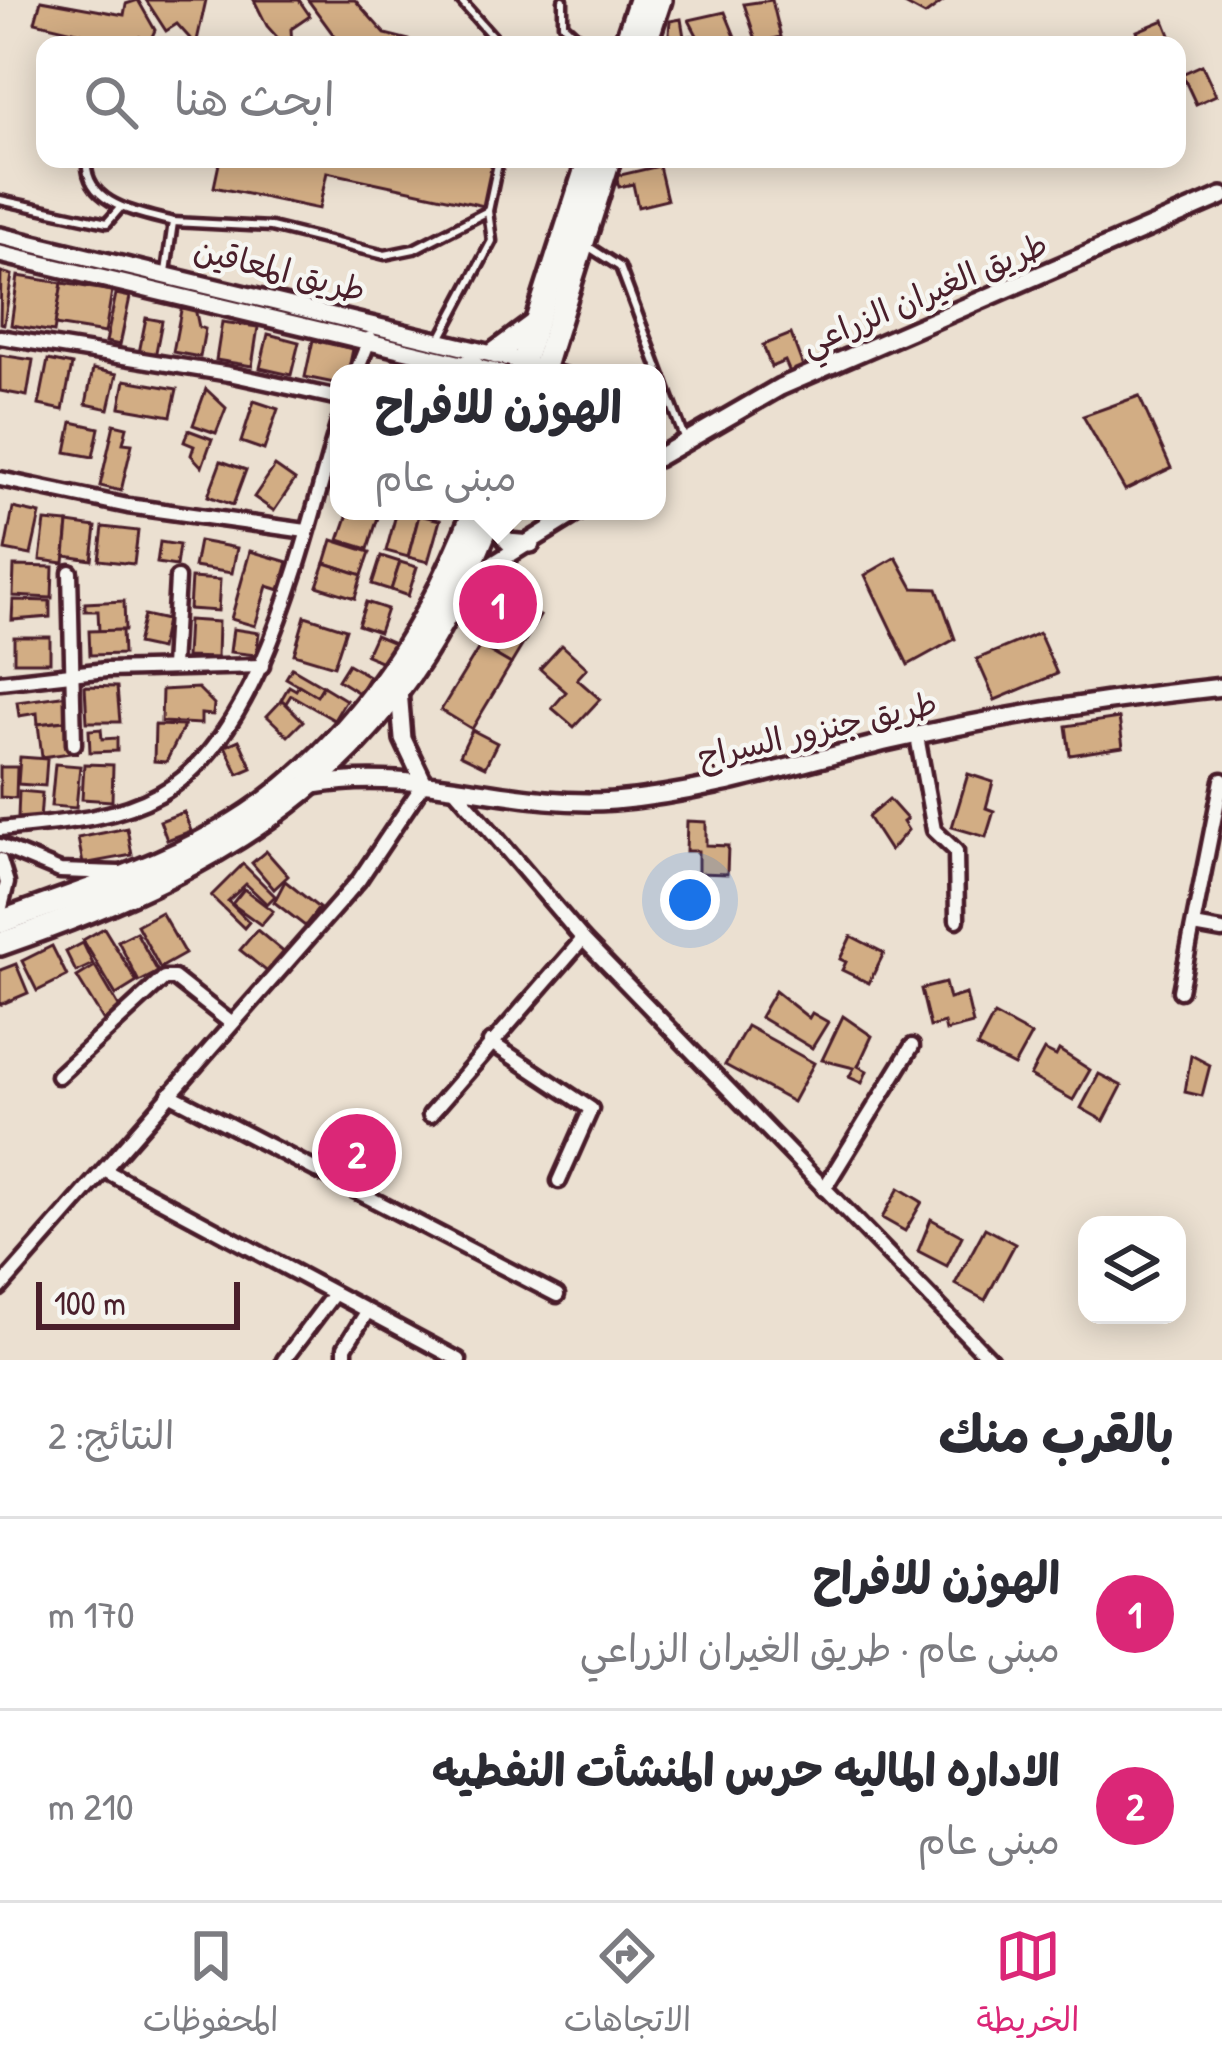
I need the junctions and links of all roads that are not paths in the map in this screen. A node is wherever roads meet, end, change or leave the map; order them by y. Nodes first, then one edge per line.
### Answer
1 (460, 0) edge
2 (563, 0) edge
3 (640, 0) edge
4 (660, 0) edge
5 (492, 36) edge
6 (576, 36) edge
7 (628, 36) edge
8 (648, 36) edge
9 (89, 168) edge
10 (497, 168) edge
11 (586, 168) edge
12 (606, 168) edge
13 (1222, 196) edge
14 (0, 200) edge
15 (120, 208) junction
16 (488, 211) junction
17 (173, 222) junction
18 (0, 236) edge
19 (583, 243) junction
20 (0, 254) edge
21 (166, 272) junction
22 (537, 319) junction
23 (0, 337) edge
24 (370, 338) junction
25 (440, 339) junction
26 (498, 363) edge
27 (360, 364) edge
28 (461, 364) edge
29 (532, 364) edge
30 (534, 364) edge
31 (656, 364) edge
32 (666, 389) edge
33 (330, 396) edge
34 (685, 440) junction
35 (330, 452) edge
36 (666, 452) edge
37 (0, 479) edge
38 (482, 520) edge
39 (484, 520) edge
40 (491, 520) edge
41 (567, 520) edge
42 (306, 531) junction
43 (534, 544) junction
44 (70, 572) dead end
45 (178, 578) dead end
46 (464, 583) junction
47 (262, 666) junction
48 (172, 667) junction
49 (68, 674) junction
50 (0, 682) edge
51 (1222, 687) edge
52 (399, 690) junction
53 (917, 736) junction
54 (74, 744) dead end
55 (1222, 780) edge
56 (424, 783) junction
57 (315, 784) junction
58 (453, 787) junction
59 (0, 829) edge
60 (0, 846) edge
61 (0, 860) edge
62 (139, 873) junction
63 (0, 911) edge
64 (957, 920) dead end
65 (0, 922) edge
66 (1194, 926) junction
67 (1222, 931) edge
68 (583, 940) junction
69 (0, 944) edge
70 (1180, 991) dead end
71 (231, 1023) junction
72 (490, 1042) junction
73 (912, 1046) dead end
74 (58, 1076) dead end
75 (169, 1094) junction
76 (430, 1115) dead end
77 (104, 1170) junction
78 (560, 1180) dead end
79 (824, 1189) junction
80 (0, 1288) edge
81 (556, 1294) dead end
82 (333, 1295) junction
83 (367, 1312) junction
84 (284, 1360) edge
85 (345, 1360) edge
86 (459, 1360) edge
87 (991, 1360) edge

1 - 5 lane
2 - 6 lane
3 - 7 main road
4 - 8 main road
9 - 15 lane
10 - 16 lane
11 - 22 main road
12 - 19 main road
13 - 34 street, طريق الغيران الزراعي
14 - 15 lane
15 - 17 lane
16 - 17 lane
16 - 25 lane
17 - 21 lane
18 - 21 street, طريق المعاقين
19 - 30 main road
19 - 31 lane
20 - 24 street, طريق المعاقين
21 - 25 street, طريق المعاقين
22 - 26 main road
22 - 29 main road
23 - 33 street
24 - 27 street
24 - 28 street, طريق المعاقين
25 - 26 street, طريق المعاقين
32 - 34 lane
34 - 36 street, طريق الغيران الزراعي
35 - 42 street
37 - 42 street
38 - 62 main road
39 - 46 main road
40 - 43 street
41 - 43 street
42 - 47 street
43 - 46 street
44 - 49 street
45 - 48 street
46 - 52 main road
47 - 48 street
47 - 59 street
48 - 49 street
49 - 50 street
49 - 54 street
51 - 53 street, طريق جنزور السراج
52 - 56 street
52 - 57 main road
53 - 58 street, طريق جنزور السراج
53 - 64 street
55 - 66 street
56 - 57 street, طريق جنزور السراج
56 - 58 street, طريق جنزور السراج
56 - 71 street
57 - 69 main road
58 - 68 street
60 - 62 street
61 - 63 street
62 - 65 main road
66 - 67 street
66 - 70 street
68 - 72 street
68 - 79 street
71 - 74 street
71 - 75 street
72 - 76 street
72 - 78 street
73 - 79 street
75 - 77 street
75 - 81 street
77 - 80 street
77 - 82 street
79 - 87 street
82 - 83 street
82 - 84 street
83 - 85 street
83 - 86 street

